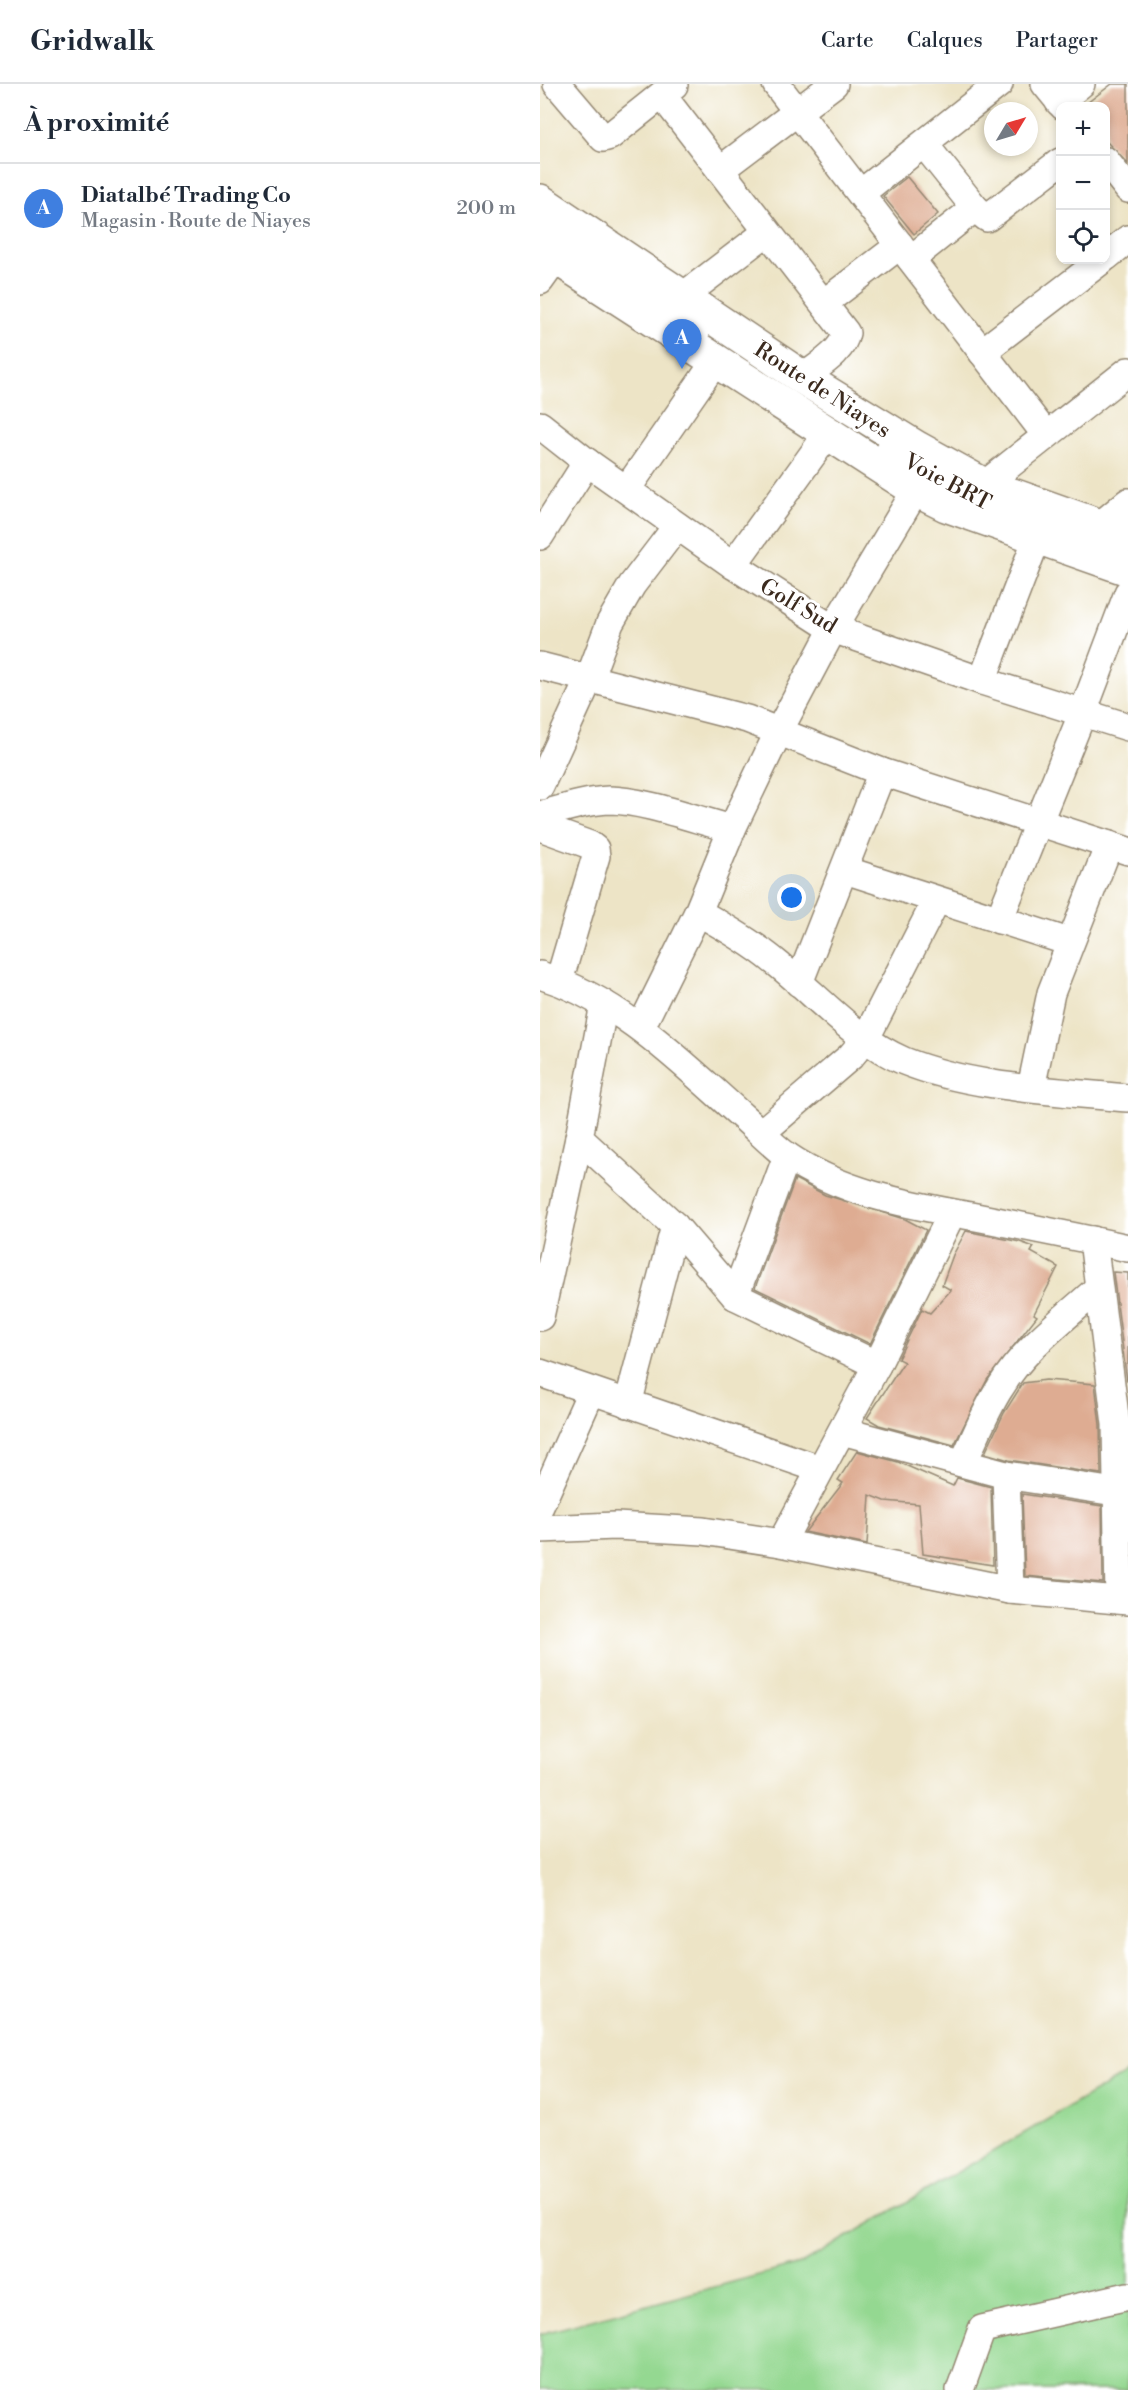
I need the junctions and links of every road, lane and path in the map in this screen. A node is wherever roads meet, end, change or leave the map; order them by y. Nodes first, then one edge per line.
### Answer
1 (556, 84) edge
2 (776, 84) edge
3 (834, 84) edge
4 (999, 84) edge
5 (1081, 84) edge
6 (669, 89) edge
7 (1056, 98) edge
8 (798, 112) junction
9 (924, 144) junction
10 (1056, 165) edge
11 (1110, 166) edge
12 (720, 170) junction
13 (1128, 189) edge
14 (861, 193) junction
15 (540, 201) edge
16 (975, 208) junction
17 (540, 224) edge
18 (767, 232) junction
19 (1128, 239) edge
20 (557, 251) edge
21 (905, 252) junction
22 (1110, 253) edge
23 (1096, 264) edge
24 (682, 297) junction
25 (824, 303) junction
26 (982, 352) junction
27 (717, 359) junction
28 (1128, 371) edge
29 (803, 378) junction
30 (540, 424) edge
31 (829, 432) junction
32 (1046, 435) junction
33 (587, 462) junction
34 (984, 485) junction
35 (627, 489) junction
36 (916, 490) junction
37 (1128, 502) edge
38 (677, 526) junction
39 (1113, 531) edge
40 (540, 536) edge
41 (1037, 538) junction
42 (1128, 550) edge
43 (733, 565) junction
44 (1128, 568) edge
45 (1128, 594) edge
46 (833, 629) junction
47 (540, 666) edge
48 (589, 679) junction
49 (982, 681) junction
50 (1083, 712) junction
51 (1128, 727) edge
52 (779, 730) junction
53 (882, 772) junction
54 (540, 786) edge
55 (540, 815) edge
56 (1039, 821) junction
57 (540, 827) edge
58 (732, 829) junction
59 (1118, 848) edge
60 (845, 870) junction
61 (936, 901) junction
62 (698, 912) junction
63 (999, 920) junction
64 (1069, 942) junction
65 (550, 978) edge
66 (799, 983) junction
67 (604, 1004) junction
68 (641, 1027) junction
69 (866, 1038) junction
70 (1031, 1088) junction
71 (1128, 1098) edge
72 (761, 1133) junction
73 (579, 1138) junction
74 (787, 1156) junction
75 (952, 1213) junction
76 (675, 1226) junction
77 (1093, 1240) junction
78 (1128, 1248) edge
79 (547, 1250) edge
80 (1098, 1289) junction
81 (735, 1296) junction
82 (540, 1317) edge
83 (877, 1365) junction
84 (540, 1373) edge
85 (591, 1392) junction
86 (628, 1404) junction
87 (842, 1431) junction
88 (963, 1463) junction
89 (819, 1469) junction
90 (1006, 1475) junction
91 (1115, 1492) junction
92 (542, 1497) edge
93 (540, 1529) edge
94 (781, 1543) junction
95 (1010, 1590) junction
96 (1124, 1601) edge
97 (1128, 2296) edge
98 (960, 2390) edge

1 - 6 street
2 - 8 street
3 - 8 street
4 - 9 street
5 - 7 street
6 - 12 street
8 - 12 street
8 - 14 street
9 - 14 street
9 - 16 street
10 - 16 street
11 - 13 street
12 - 18 street
14 - 21 street
15 - 20 main road, Route de Niayes
16 - 21 street
17 - 20 street, Voie BRT
18 - 24 street
18 - 25 street
19 - 22 street
20 - 24 main road, Route de Niayes
20 - 27 main road, Route de Niayes
20 - 42 street, Voie BRT
21 - 25 street
21 - 26 street
23 - 26 street
24 - 29 main road, Route de Niayes
25 - 29 street
26 - 32 street
27 - 31 main road, Route de Niayes
27 - 35 street
28 - 32 street
29 - 34 main road, Route de Niayes
30 - 33 street, Golf Sud
31 - 36 main road, Route de Niayes
31 - 43 street
32 - 34 street
33 - 35 street, Golf Sud
33 - 40 street
34 - 39 main road, Route de Niayes
35 - 38 street, Golf Sud
36 - 41 main road, Route de Niayes
36 - 46 street
37 - 39 street
38 - 43 street, Golf Sud
38 - 48 street
41 - 44 main road, Route de Niayes
41 - 49 street
43 - 46 street, Golf Sud
45 - 50 street
46 - 49 street, Golf Sud
46 - 52 street
47 - 48 street
48 - 52 street
48 - 54 street
49 - 50 street, Golf Sud
50 - 51 street, Golf Sud
50 - 56 street
52 - 53 street
52 - 58 street
53 - 56 street
53 - 60 street
55 - 58 street
56 - 59 street
56 - 63 street
57 - 65 street
58 - 62 street
59 - 64 street
60 - 61 street
60 - 66 street
61 - 63 street
61 - 69 street
62 - 66 street
62 - 68 street
63 - 64 street
64 - 70 street
65 - 67 street
66 - 69 street
67 - 68 street
67 - 73 street
68 - 72 street
69 - 70 street
69 - 72 street
70 - 71 street
72 - 74 street
73 - 76 street
73 - 79 street
74 - 75 street
74 - 81 street
75 - 77 street
75 - 83 street
76 - 81 street
76 - 86 street
77 - 78 street
77 - 80 street
79 - 82 street
80 - 88 street
80 - 91 street
81 - 83 street
83 - 87 street
84 - 85 street
85 - 86 street
85 - 92 street
86 - 89 street
87 - 88 street
87 - 89 street
88 - 90 street
89 - 94 street
90 - 91 street
90 - 95 street
91 - 96 street
93 - 94 street
94 - 95 street
95 - 96 street
97 - 98 street

